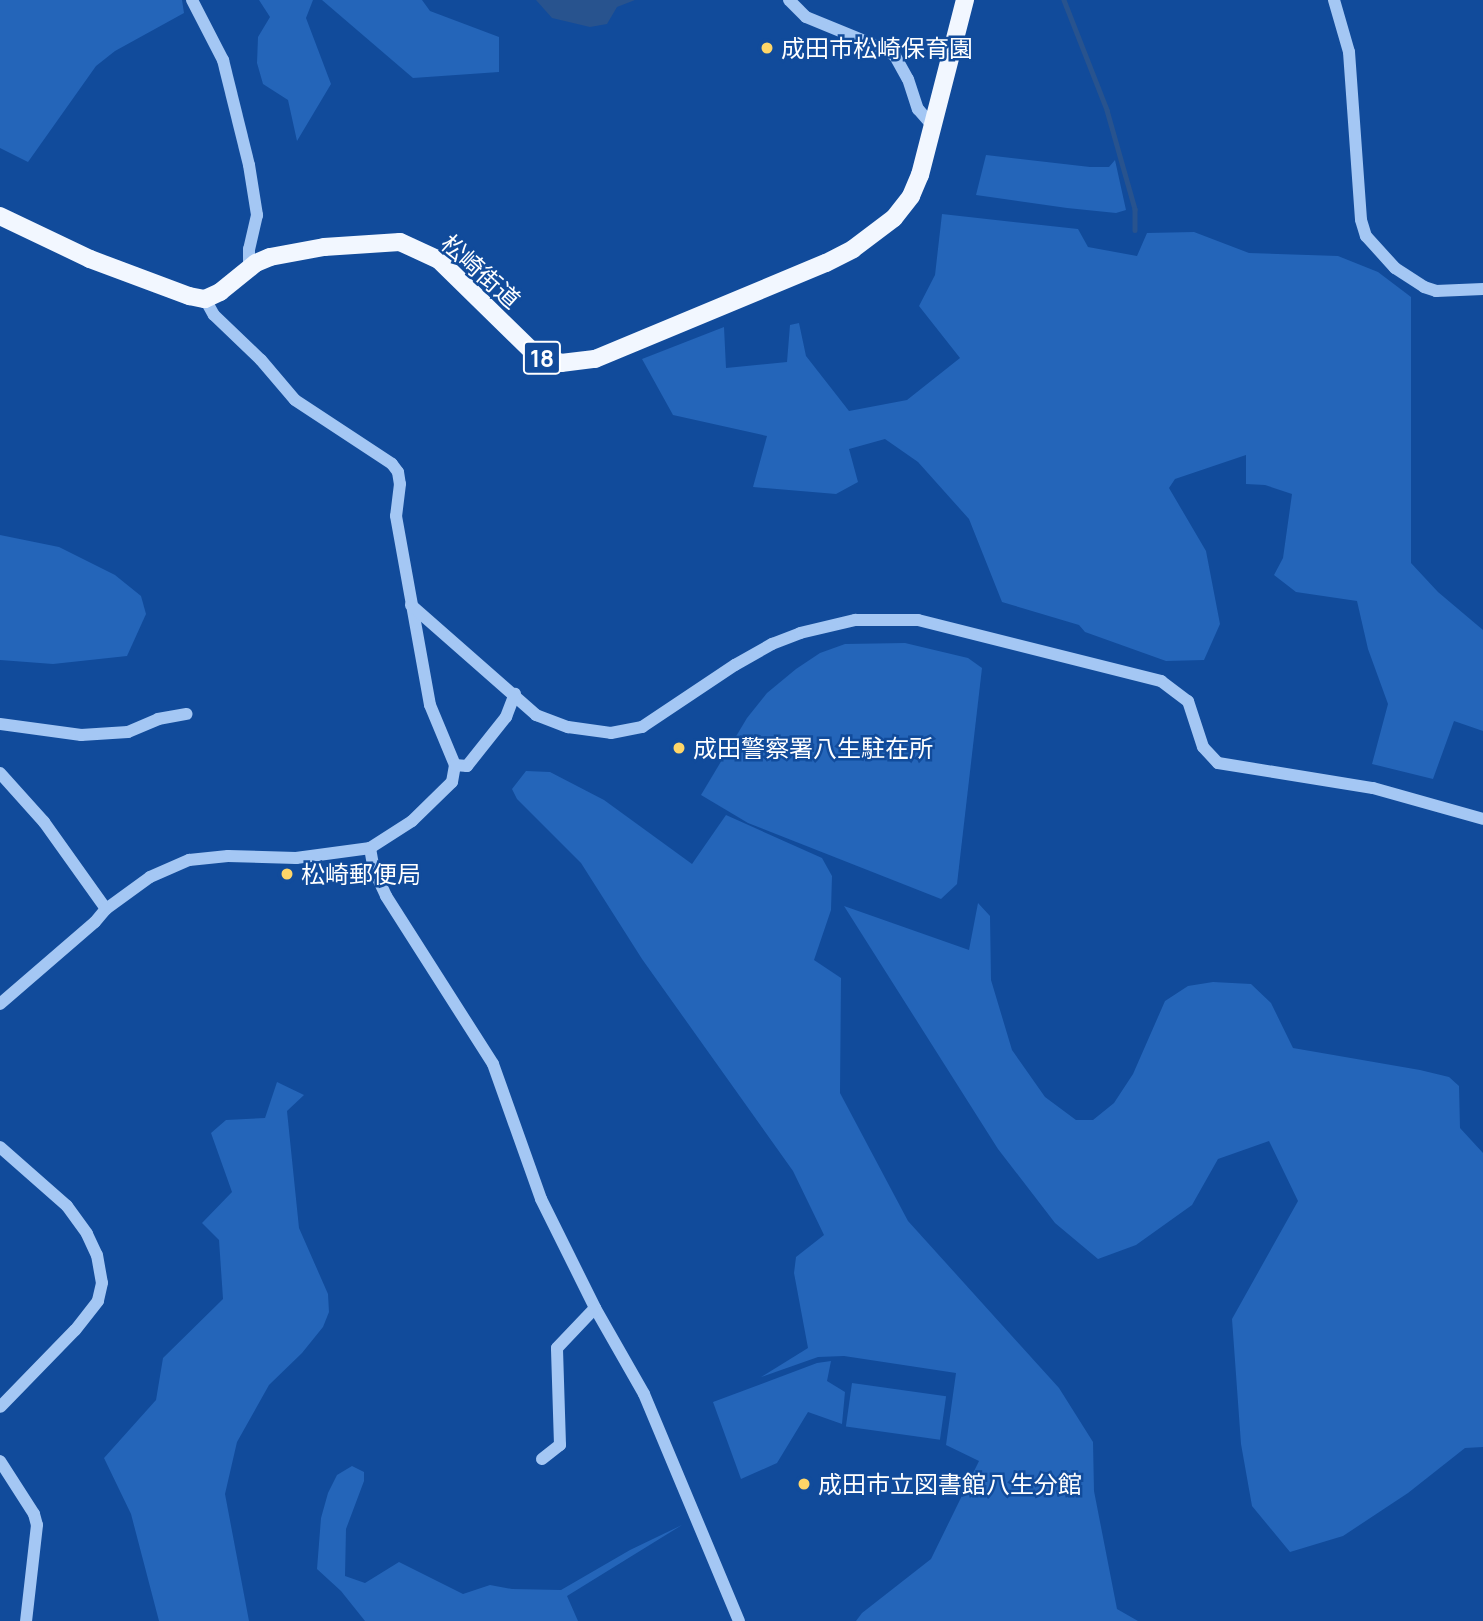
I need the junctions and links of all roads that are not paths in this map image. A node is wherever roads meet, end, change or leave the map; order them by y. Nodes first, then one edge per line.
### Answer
1 (192, 0) edge
2 (789, 0) edge
3 (965, 0) edge
4 (1334, 0) edge
5 (933, 126) junction
6 (1, 220) edge
7 (256, 263) junction
8 (1483, 289) edge
9 (205, 299) junction
10 (411, 606) junction
11 (515, 694) junction
12 (187, 713) dead end
13 (0, 724) edge
14 (455, 765) junction
15 (0, 773) edge
16 (1483, 819) edge
17 (370, 848) junction
18 (106, 909) junction
19 (0, 1004) edge
20 (0, 1147) edge
21 (595, 1308) junction
22 (0, 1407) edge
23 (542, 1459) dead end
24 (0, 1461) edge
25 (26, 1621) edge
26 (738, 1621) edge

1 - 7 street
2 - 5 street
3 - 5 main road, 松崎街道 / 18
4 - 8 street
5 - 7 main road, 松崎街道 / 18
6 - 9 main road
7 - 9 main road, 松崎街道 / 18
9 - 10 street
10 - 11 street
10 - 14 street
11 - 14 street
11 - 16 street
12 - 13 street
14 - 17 street
15 - 18 street
17 - 18 street
17 - 21 street
18 - 19 street
20 - 22 street
21 - 23 street
21 - 26 street
24 - 25 street

